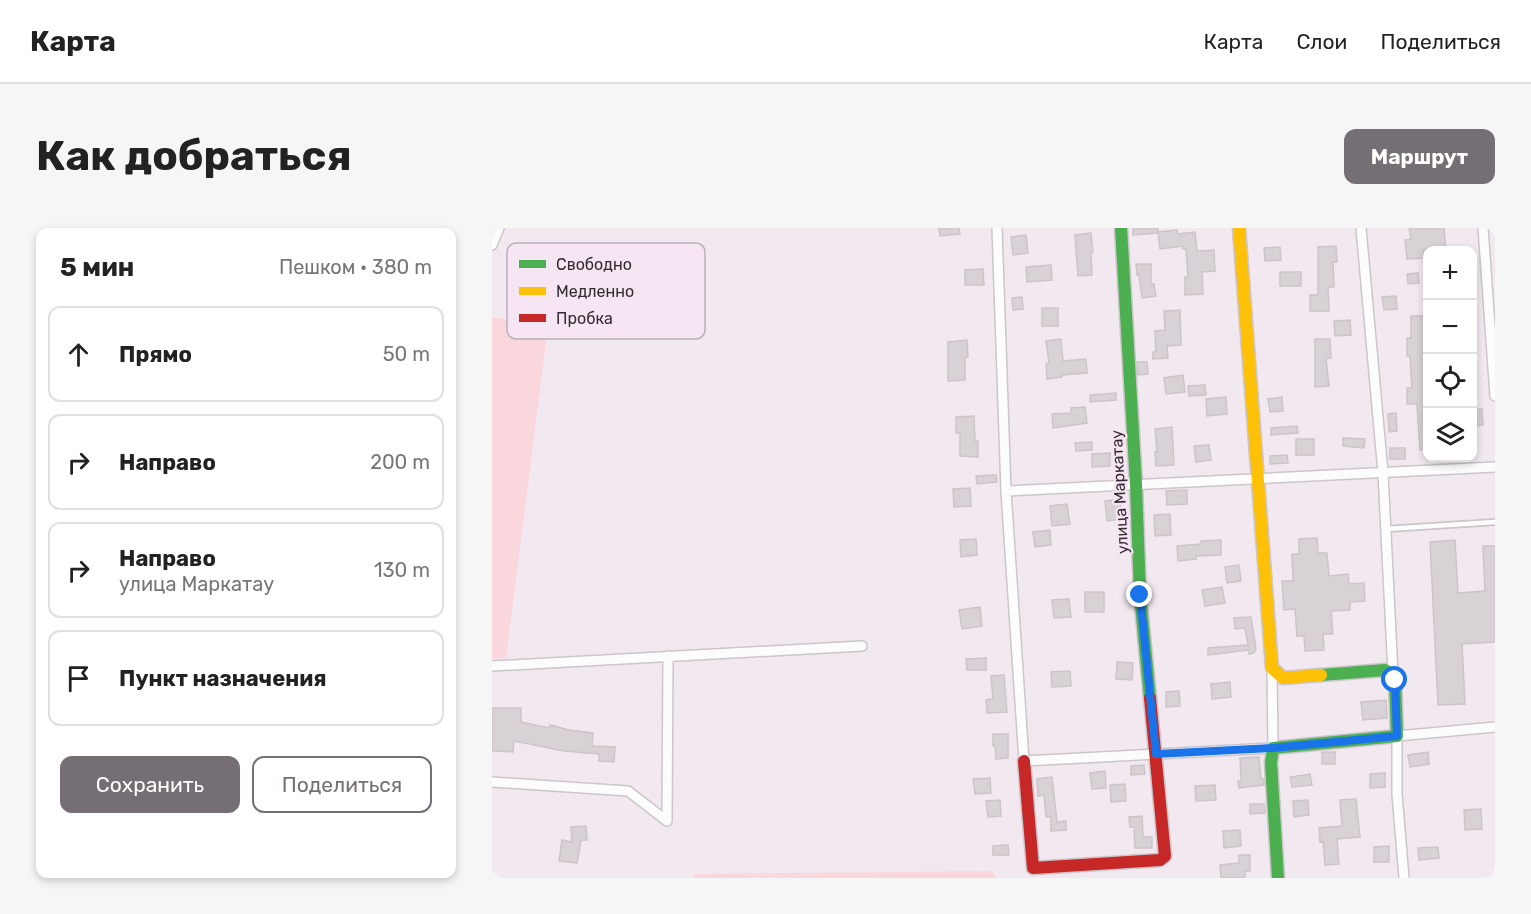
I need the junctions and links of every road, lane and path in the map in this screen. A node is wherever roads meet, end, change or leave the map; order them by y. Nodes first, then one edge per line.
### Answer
1 (499, 228) edge
2 (997, 228) edge
3 (1121, 228) edge
4 (1239, 228) edge
5 (1361, 228) edge
6 (1483, 228) edge
7 (492, 245) edge
8 (1495, 396) edge
9 (1495, 467) edge
10 (1383, 473) junction
11 (1258, 478) junction
12 (1136, 484) junction
13 (1006, 491) junction
14 (1495, 522) edge
15 (1386, 529) junction
16 (862, 646) dead end
17 (668, 656) junction
18 (492, 666) edge
19 (1272, 668) junction
20 (1393, 674) junction
21 (1495, 727) edge
22 (1397, 736) junction
23 (1273, 748) junction
24 (1156, 754) junction
25 (1024, 761) junction
26 (492, 782) edge
27 (1278, 878) edge
28 (1404, 878) edge

1 - 7 street
2 - 13 street
3 - 12 street, улица Маркатау
4 - 11 street
5 - 10 street
6 - 8 street
9 - 10 street
10 - 11 street
10 - 15 street
11 - 12 street
11 - 19 street
12 - 13 street
12 - 24 street, улица Маркатау
13 - 25 street
14 - 15 lane
15 - 20 street
16 - 17 street
17 - 18 street
17 - 26 street
19 - 20 street
19 - 23 street
20 - 22 street
21 - 22 street
22 - 23 street
22 - 28 street
23 - 24 street
23 - 27 street
24 - 25 street
24 - 25 street, улица Маркатау

